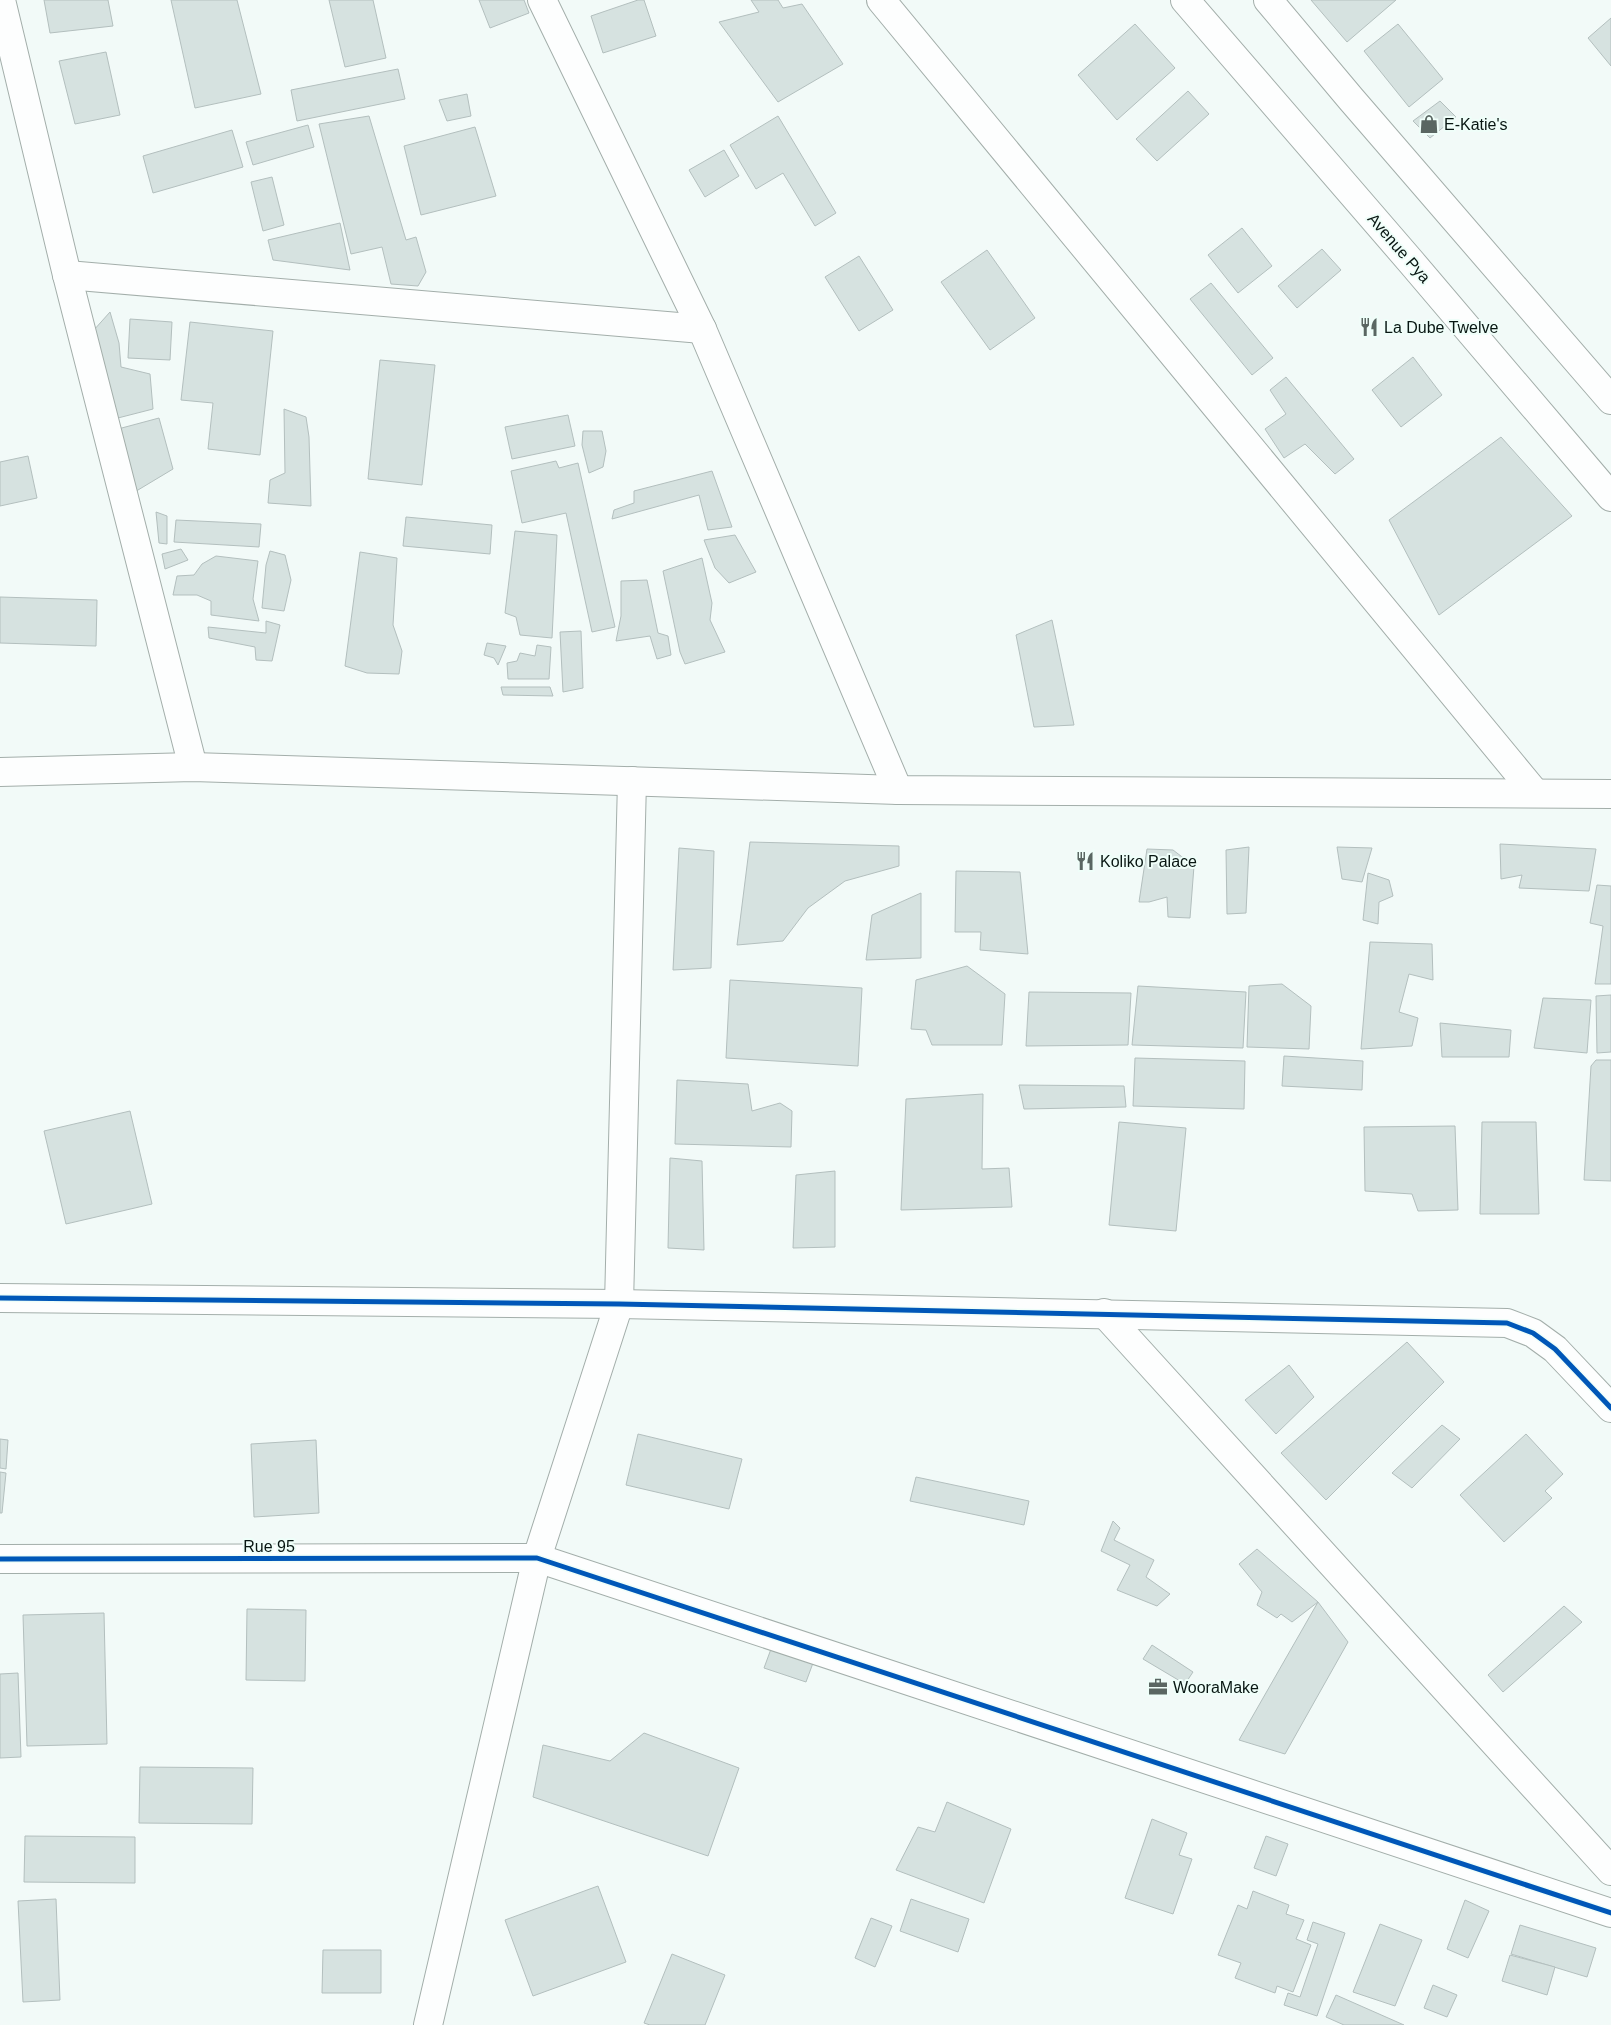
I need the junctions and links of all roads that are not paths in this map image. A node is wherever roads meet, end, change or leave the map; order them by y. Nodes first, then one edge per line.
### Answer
1 (1, 0) edge
2 (542, 0) edge
3 (881, 0) edge
4 (1185, 0) edge
5 (1268, 0) edge
6 (67, 276) junction
7 (702, 329) junction
8 (1611, 400) edge
9 (1611, 497) edge
10 (193, 767) junction
11 (0, 772) edge
12 (632, 781) junction
13 (898, 790) junction
14 (1535, 793) junction
15 (1611, 794) edge
16 (0, 1298) edge
17 (620, 1304) junction
18 (1104, 1313) junction
19 (1611, 1408) edge
20 (537, 1558) junction
21 (0, 1559) edge
22 (1611, 1872) edge
23 (1611, 1912) edge
24 (428, 2025) edge

1 - 6 street
2 - 7 street
3 - 14 street
4 - 9 street, Avenue Pya
5 - 8 street
6 - 7 street
6 - 10 street
7 - 13 street
10 - 11 street
10 - 12 street
12 - 13 street
12 - 17 street
13 - 14 street
14 - 15 street
16 - 17 street
17 - 18 street
17 - 20 street
18 - 19 street
18 - 22 street
20 - 21 street, Rue 95
20 - 23 street, Rue 95
20 - 24 street

